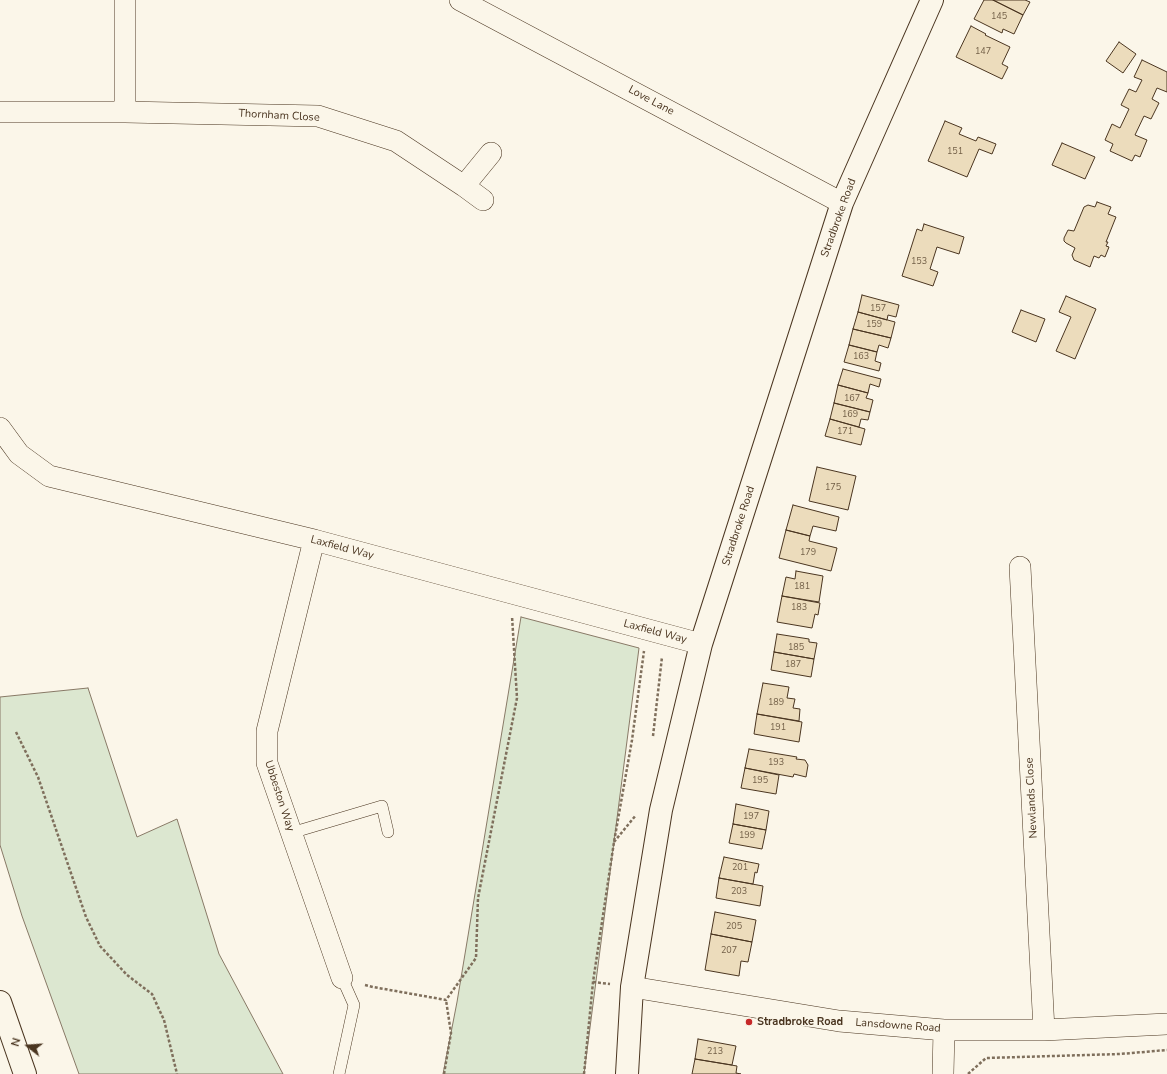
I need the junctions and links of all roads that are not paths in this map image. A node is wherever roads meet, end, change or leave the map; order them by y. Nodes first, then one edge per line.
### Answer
1 (125, 0) edge
2 (460, 0) edge
3 (932, 0) edge
4 (0, 112) edge
5 (125, 112) junction
6 (491, 153) dead end
7 (464, 186) junction
8 (483, 200) dead end
9 (842, 203) junction
10 (0, 428) edge
11 (314, 540) junction
12 (1020, 567) dead end
13 (701, 644) junction
14 (388, 832) dead end
15 (291, 834) junction
16 (342, 978) joint
17 (632, 987) junction
18 (0, 1002) edge
19 (1167, 1024) edge
20 (944, 1030) junction
21 (1044, 1030) junction
22 (25, 1074) edge
23 (339, 1074) edge
24 (627, 1074) edge
25 (944, 1074) edge

1 - 5 street
2 - 9 street, Love Lane
3 - 9 main road, Stradbroke Road
4 - 5 street, Thornham Close
5 - 7 street, Thornham Close
6 - 7 street
7 - 8 street, Thornham Close
9 - 13 main road, Stradbroke Road
10 - 11 street, Laxfield Way
11 - 13 street, Laxfield Way
11 - 15 street, Ubbeston Way
12 - 21 street, Newlands Close
13 - 17 main road, Stradbroke Road
14 - 15 lane
15 - 16 street, Ubbeston Way
16 - 23 lane
17 - 20 street, Lansdowne Road
17 - 24 main road, Stradbroke Road
18 - 22 main road
19 - 21 street, Lansdowne Road
20 - 21 street, Lansdowne Road
20 - 25 street

